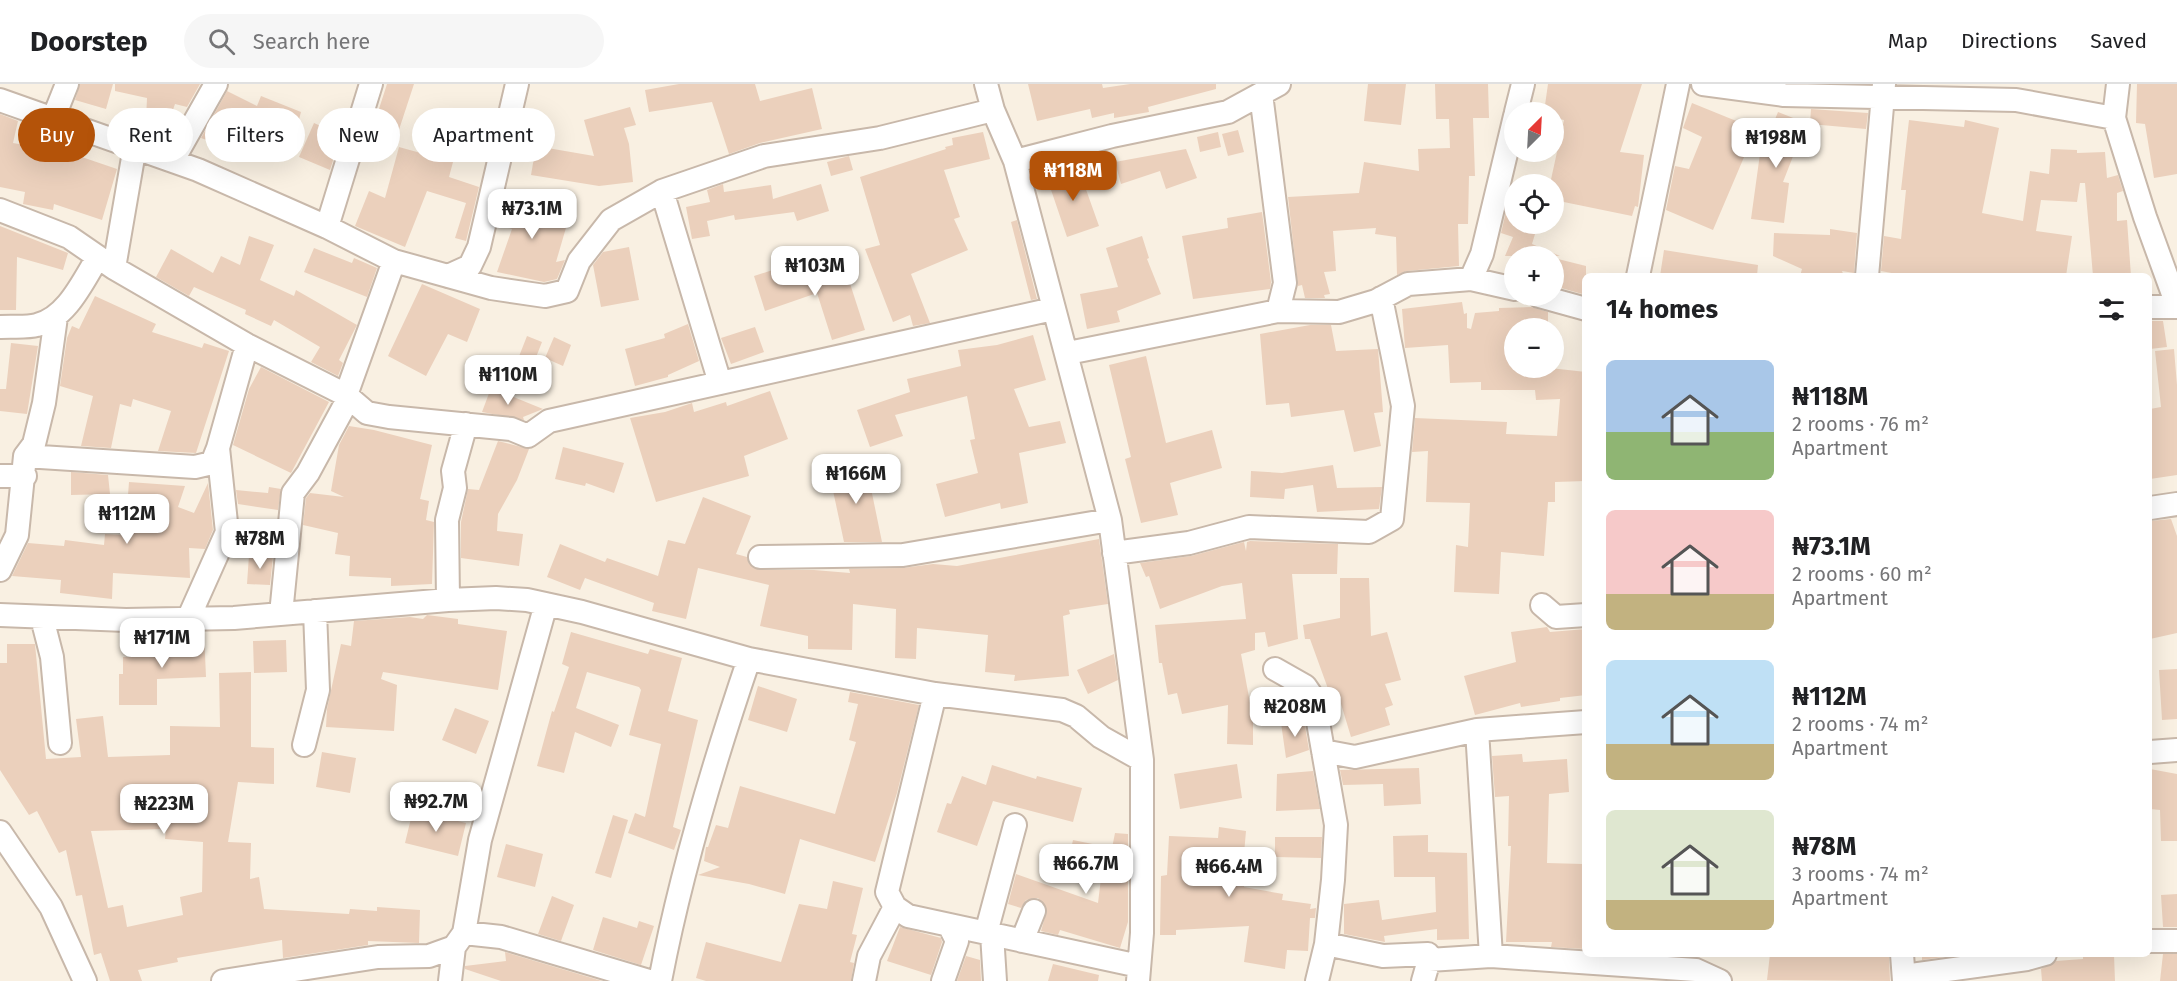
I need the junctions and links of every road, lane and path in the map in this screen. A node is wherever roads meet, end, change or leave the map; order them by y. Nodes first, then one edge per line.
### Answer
1 (67, 84) edge
2 (216, 84) edge
3 (371, 84) edge
4 (517, 84) edge
5 (986, 84) edge
6 (1522, 84) edge
7 (1678, 84) edge
8 (1703, 84) edge
9 (2118, 84) edge
10 (1272, 87) edge
11 (1884, 90) edge
12 (0, 100) edge
13 (1518, 102) edge
14 (22, 108) edge
15 (57, 108) edge
16 (993, 110) junction
17 (2114, 118) junction
18 (193, 125) edge
19 (1015, 161) junction
20 (1504, 161) edge
21 (131, 162) edge
22 (178, 162) edge
23 (662, 191) junction
24 (0, 210) edge
25 (327, 227) junction
26 (394, 261) junction
27 (106, 263) junction
28 (1639, 273) edge
29 (1867, 273) edge
30 (448, 276) junction
31 (1471, 279) junction
32 (1504, 287) edge
33 (1381, 298) junction
34 (1564, 303) edge
35 (2177, 306) edge
36 (2152, 307) edge
37 (1582, 308) edge
38 (1053, 309) junction
39 (1278, 311) junction
40 (56, 317) junction
41 (0, 327) edge
42 (247, 345) junction
43 (1068, 353) junction
44 (720, 383) junction
45 (345, 395) junction
46 (466, 424) junction
47 (218, 448) junction
48 (25, 466) junction
49 (0, 476) edge
50 (2177, 504) edge
51 (2152, 508) edge
52 (1110, 520) junction
53 (9, 536) edge
54 (1114, 553) junction
55 (760, 557) dead end
56 (0, 570) edge
57 (448, 600) junction
58 (546, 604) junction
59 (1542, 605) dead end
60 (315, 611) junction
61 (281, 614) junction
62 (0, 615) edge
63 (1582, 615) edge
64 (189, 617) junction
65 (42, 618) junction
66 (749, 659) junction
67 (1275, 669) dead end
68 (935, 694) junction
69 (1582, 722) edge
70 (1477, 730) junction
71 (60, 743) dead end
72 (304, 745) dead end
73 (2177, 750) edge
74 (1323, 751) junction
75 (2152, 752) edge
76 (1142, 760) junction
77 (1015, 825) dead end
78 (0, 832) edge
79 (895, 907) junction
80 (1034, 911) dead end
81 (949, 925) junction
82 (989, 933) junction
83 (459, 940) junction
84 (1022, 941) junction
85 (2152, 941) edge
86 (2177, 941) edge
87 (1326, 944) junction
88 (1491, 956) junction
89 (2034, 957) edge
90 (1696, 962) edge
91 (1426, 970) edge
92 (1903, 970) edge
93 (1138, 974) edge
94 (1635, 974) edge
95 (85, 981) edge
96 (223, 981) edge
97 (450, 981) edge
98 (649, 981) edge
99 (660, 981) edge
100 (864, 981) edge
101 (943, 981) edge
102 (995, 981) edge
103 (1317, 981) edge
104 (1719, 981) edge

1 - 15 street
2 - 18 street
3 - 25 street
4 - 30 street
5 - 16 street
6 - 13 street
7 - 28 street
8 - 11 street
9 - 17 street
10 - 19 street
10 - 39 street
11 - 17 street
11 - 29 street
12 - 14 street
16 - 19 street
16 - 23 street
17 - 35 street
19 - 38 street
20 - 31 street
21 - 27 street
22 - 25 street
23 - 30 street
23 - 44 street
24 - 27 street
25 - 26 street
26 - 30 street
26 - 45 street
27 - 40 street
27 - 42 street
31 - 32 street
31 - 33 street
33 - 39 street
33 - 54 street
34 - 37 street
35 - 36 street
38 - 43 street
38 - 44 street
39 - 43 street
40 - 41 street
40 - 48 street
42 - 45 street
42 - 47 street
43 - 52 street
44 - 46 street
45 - 46 street
45 - 61 street
46 - 57 street
47 - 48 street
47 - 64 street
48 - 49 street
48 - 53 street
50 - 51 street
52 - 54 street
52 - 55 street
53 - 56 street
54 - 76 street
57 - 58 street
57 - 60 street
58 - 66 street
58 - 83 street
59 - 63 street
60 - 61 street
60 - 72 street
61 - 64 street
62 - 65 street
64 - 65 street
65 - 71 street
66 - 68 street
66 - 99 street
67 - 74 street
68 - 76 street
68 - 79 street
69 - 70 street
70 - 74 street
70 - 88 street
73 - 75 street
74 - 87 street
76 - 93 street
77 - 82 street
78 - 95 street
79 - 81 street
79 - 100 street
80 - 84 street
81 - 82 street
81 - 101 street
82 - 84 street
82 - 102 street
83 - 96 street
83 - 97 street
83 - 98 street
84 - 93 street
85 - 86 street
87 - 91 street
87 - 103 street
88 - 91 street
88 - 94 street
89 - 92 street
90 - 94 street
90 - 104 street

